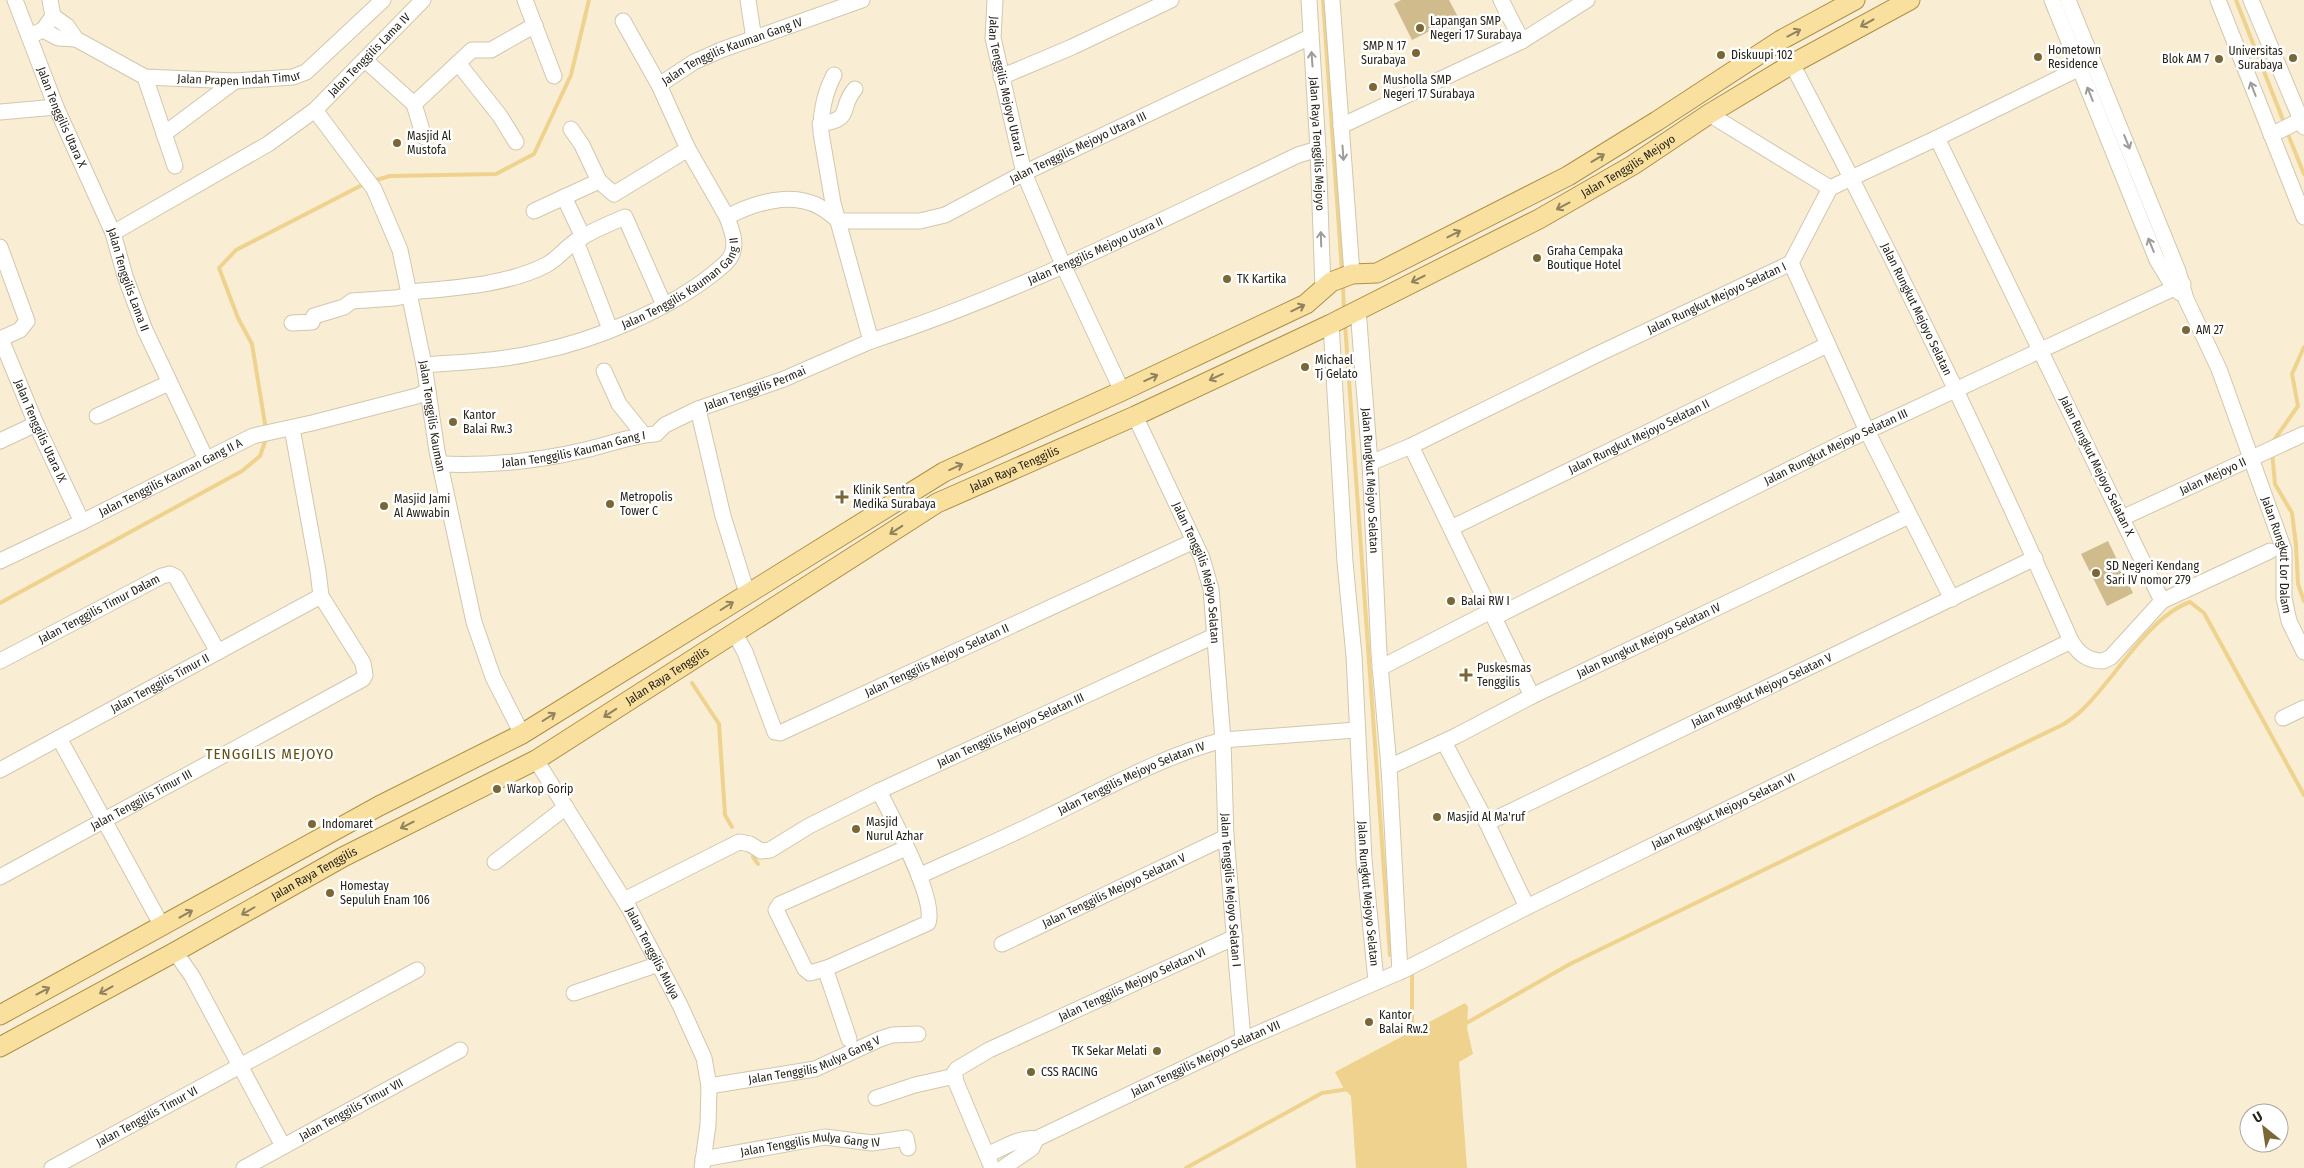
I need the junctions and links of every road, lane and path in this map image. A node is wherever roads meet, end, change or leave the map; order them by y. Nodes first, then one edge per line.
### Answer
1 (15, 0) edge
2 (50, 0) edge
3 (383, 0) edge
4 (423, 0) edge
5 (525, 0) edge
6 (748, 0) edge
7 (862, 0) edge
8 (1171, 0) edge
9 (1501, 0) edge
10 (1587, 0) edge
11 (1855, 0) edge
12 (1910, 0) edge
13 (2052, 0) edge
14 (2068, 0) edge
15 (2218, 0) edge
16 (2251, 0) edge
17 (1331, 1) edge
18 (991, 2) edge
19 (1310, 5) edge
20 (1887, 5) edge
21 (53, 16) junction
22 (623, 21) dead end
23 (534, 25) junction
24 (36, 33) junction
25 (1310, 37) junction
26 (76, 39) junction
27 (754, 39) junction
28 (1522, 41) junction
29 (365, 60) junction
30 (458, 63) junction
31 (1792, 64) junction
32 (2080, 68) junction
33 (834, 75) dead end
34 (554, 76) dead end
35 (145, 77) junction
36 (1001, 77) junction
37 (235, 81) junction
38 (659, 85) junction
39 (856, 89) dead end
40 (414, 104) junction
41 (56, 107) junction
42 (315, 110) junction
43 (0, 112) edge
44 (1709, 114) junction
45 (2300, 123) edge
46 (820, 124) junction
47 (1341, 126) junction
48 (571, 129) dead end
49 (2274, 133) junction
50 (164, 134) junction
51 (424, 137) dead end
52 (1937, 138) junction
53 (516, 142) dead end
54 (688, 149) junction
55 (1318, 149) junction
56 (174, 166) dead end
57 (1024, 173) junction
58 (1852, 179) junction
59 (599, 181) junction
60 (1830, 188) junction
61 (1528, 196) junction
62 (564, 197) junction
63 (534, 211) dead end
64 (727, 217) junction
65 (2304, 217) edge
66 (1539, 219) junction
67 (839, 220) junction
68 (113, 233) junction
69 (579, 239) junction
70 (0, 247) edge
71 (1791, 263) junction
72 (1064, 267) junction
73 (1338, 280) junction
74 (2178, 286) junction
75 (411, 294) junction
76 (664, 305) junction
77 (1345, 316) junction
78 (292, 323) dead end
79 (610, 329) junction
80 (1237, 338) junction
81 (0, 339) edge
82 (870, 341) junction
83 (1827, 345) junction
84 (2040, 349) junction
85 (1247, 363) junction
86 (424, 365) junction
87 (604, 371) dead end
88 (169, 384) junction
89 (1955, 389) junction
90 (428, 391) junction
91 (1122, 391) junction
92 (698, 409) junction
93 (97, 416) dead end
94 (1135, 416) junction
95 (36, 424) junction
96 (292, 428) junction
97 (1867, 431) junction
98 (2304, 434) edge
99 (644, 435) junction
100 (1019, 438) junction
101 (0, 441) edge
102 (1411, 446) junction
103 (2251, 457) junction
104 (206, 459) junction
105 (1030, 463) junction
106 (1370, 463) junction
107 (441, 464) junction
108 (1909, 516) junction
109 (2122, 518) junction
110 (82, 522) junction
111 (1451, 528) junction
112 (1194, 541) junction
113 (2270, 551) dead end
114 (2035, 558) junction
115 (0, 561) edge
116 (747, 593) junction
117 (321, 596) junction
118 (1952, 598) junction
119 (2162, 601) junction
120 (1493, 614) junction
121 (735, 634) junction
122 (1214, 636) junction
123 (2072, 641) junction
124 (218, 652) junction
125 (2304, 652) edge
126 (1366, 655) junction
127 (0, 662) edge
128 (1380, 668) junction
129 (1532, 696) junction
130 (2304, 708) edge
131 (2283, 718) dead end
132 (1356, 730) junction
133 (522, 734) junction
134 (59, 738) junction
135 (1223, 740) junction
136 (1444, 742) junction
137 (536, 760) junction
138 (1389, 767) junction
139 (0, 770) edge
140 (879, 790) junction
141 (566, 808) junction
142 (104, 820) junction
143 (1488, 823) junction
144 (331, 832) junction
145 (1226, 837) junction
146 (906, 848) junction
147 (343, 857) junction
148 (495, 862) dead end
149 (919, 876) junction
150 (0, 877) edge
151 (624, 900) junction
152 (1527, 907) junction
153 (162, 926) junction
154 (1235, 937) junction
155 (1002, 944) dead end
156 (175, 952) junction
157 (659, 964) junction
158 (827, 968) junction
159 (417, 970) dead end
160 (1400, 972) junction
161 (1376, 981) junction
162 (574, 993) dead end
163 (6, 1012) edge
164 (24, 1034) junction
165 (918, 1034) dead end
166 (849, 1038) dead end
167 (1243, 1040) junction
168 (0, 1047) edge
169 (460, 1050) dead end
170 (240, 1066) junction
171 (955, 1076) junction
172 (709, 1086) junction
173 (876, 1098) dead end
174 (1036, 1139) junction
175 (282, 1146) junction
176 (908, 1148) dead end
177 (990, 1161) edge
178 (702, 1163) edge
179 (52, 1168) edge
180 (244, 1168) edge
181 (1003, 1168) edge

1 - 24 street, Jalan Tenggilis Utara X
2 - 21 street
3 - 37 street, Jalan Prapen Indah Timur
4 - 29 street, Jalan Tenggilis Lama IV
5 - 23 street
6 - 27 street
7 - 27 street, Jalan Tenggilis Kauman Gang IV
8 - 36 street
9 - 28 street
10 - 28 street
61 -> 11 main road, Jalan Tenggilis Mejoyo
12 - 20 main road, Jalan Tenggilis Mejoyo
13 - 32 street
14 -> 74 street
49 -> 15 street
16 - 45 street
17 - 19 street
17 - 47 street, Jalan Raya Tenggilis Mejoyo
18 - 36 street, Jalan Tenggilis Mejoyo Utara I
19 - 25 street, Jalan Raya Tenggilis Mejoyo
20 -> 31 main road, Jalan Tenggilis Mejoyo
21 - 24 street
21 - 26 street, Jalan Prapen Indah Timur
22 - 38 street
23 - 30 street
23 - 34 street
24 - 26 street, Jalan Prapen Indah Timur
24 - 41 street, Jalan Tenggilis Utara X
55 -> 25 street, Jalan Raya Tenggilis Mejoyo
25 - 57 street, Jalan Tenggilis Mejoyo Utara III
26 - 35 street, Jalan Prapen Indah Timur
27 - 38 street, Jalan Tenggilis Kauman Gang IV
28 - 47 street
29 - 40 street
29 - 42 street, Jalan Tenggilis Lama IV
30 - 40 street
30 - 53 street
31 - 44 main road, Jalan Tenggilis Mejoyo
31 - 58 street, Jalan Rungkut Mejoyo Selatan
32 - 52 street
74 -> 32 street
33 - 46 street
35 - 37 street, Jalan Prapen Indah Timur
35 - 50 street
36 - 57 street, Jalan Tenggilis Mejoyo Utara I
37 - 50 street
38 - 54 street, Jalan Tenggilis Kauman Gang IV
39 - 46 street
40 - 51 street
41 - 43 street
41 - 68 street, Jalan Tenggilis Utara X
42 - 68 street, Jalan Tenggilis Lama II
42 - 75 street, Jalan Tenggilis Kauman
44 - 60 street
44 -> 66 main road, Jalan Tenggilis Mejoyo
45 - 49 street
46 - 67 street
47 -> 73 street, Jalan Raya Tenggilis Mejoyo
48 - 59 street
49 - 65 street
50 - 56 street
52 - 58 street
52 - 84 street, Jalan Rungkut Mejoyo Selatan X
54 - 59 street
54 - 64 street, Jalan Tenggilis Kauman Gang IV
55 - 72 street, Jalan Tenggilis Mejoyo Utara II
73 -> 55 street, Jalan Raya Tenggilis Mejoyo
57 - 67 street, Jalan Tenggilis Mejoyo Utara III
57 - 72 street, Jalan Tenggilis Mejoyo Utara I
58 - 60 street
58 - 89 street, Jalan Rungkut Mejoyo Selatan
59 - 62 street
60 - 71 street, Jalan Rungkut Mejoyo Selatan I
61 - 66 main road
73 -> 61 main road, Jalan Tenggilis Mejoyo
62 - 63 street
62 - 69 street
64 - 67 street, Jalan Tenggilis Kauman Gang II
64 - 76 street, Jalan Tenggilis Kauman Gang II
66 -> 77 main road, Jalan Tenggilis Mejoyo
67 - 82 street
68 - 88 street, Jalan Tenggilis Lama II
69 - 75 street
69 - 76 street
69 - 79 street
70 - 81 street
71 - 83 street
71 - 102 street, Jalan Rungkut Mejoyo Selatan I
72 - 82 street, Jalan Tenggilis Mejoyo Utara II
72 - 91 street, Jalan Tenggilis Mejoyo Utara I
80 -> 73 main road, Jalan Raya Tenggilis
74 - 84 street, Jalan Rungkut Mejoyo Selatan III
74 - 103 street
75 - 78 street
75 - 86 street, Jalan Tenggilis Kauman
76 - 79 street, Jalan Tenggilis Kauman Gang II
77 - 85 main road, Jalan Raya Tenggilis
77 - 106 street, Jalan Rungkut Mejoyo Selatan
77 - 126 street, Jalan Rungkut Mejoyo Selatan
79 - 86 street, Jalan Tenggilis Kauman Gang II
80 - 85 main road
91 -> 80 main road, Jalan Raya Tenggilis
81 - 95 street, Jalan Tenggilis Utara IX
82 - 92 street, Jalan Tenggilis Permai
83 - 97 street
83 - 111 street, Jalan Rungkut Mejoyo Selatan II
84 - 89 street, Jalan Rungkut Mejoyo Selatan III
84 - 109 street, Jalan Rungkut Mejoyo Selatan X
85 -> 94 main road, Jalan Raya Tenggilis
86 - 90 street, Jalan Tenggilis Kauman
87 - 99 street
88 - 93 street
88 - 104 street, Jalan Tenggilis Lama II
89 - 97 street, Jalan Rungkut Mejoyo Selatan III
89 - 114 street, Jalan Rungkut Mejoyo Selatan
90 - 96 street, Jalan Tenggilis Kauman Gang II A
90 - 107 street, Jalan Tenggilis Kauman
91 - 100 main road, Jalan Raya Tenggilis
92 - 99 street, Jalan Tenggilis Kauman Gang I
92 - 116 street, Jalan Tenggilis Permai
94 - 105 main road, Jalan Raya Tenggilis
94 - 112 street, Jalan Tenggilis Mejoyo Selatan
95 - 101 street
95 - 110 street, Jalan Tenggilis Utara IX
96 - 104 street, Jalan Tenggilis Kauman Gang II A
96 - 117 street
97 - 108 street
97 - 120 street, Jalan Rungkut Mejoyo Selatan III
98 - 103 street, Jalan Mejoyo II
99 - 107 street, Jalan Tenggilis Kauman Gang I
100 - 105 main road
116 -> 100 main road, Jalan Raya Tenggilis
102 - 106 street, Jalan Rungkut Mejoyo Selatan I
102 - 111 street
103 - 109 street, Jalan Mejoyo II
103 - 125 street, Jalan Rungkut Lor Dalam
104 - 110 street, Jalan Tenggilis Kauman Gang II A
105 -> 121 main road, Jalan Raya Tenggilis
106 - 126 street, Jalan Rungkut Mejoyo Selatan
107 - 133 street, Jalan Tenggilis Kauman
108 - 118 street
108 - 129 street, Jalan Rungkut Mejoyo Selatan IV
109 - 119 street, Jalan Rungkut Mejoyo Selatan X
110 - 115 street, Jalan Tenggilis Kauman Gang II A
111 - 120 street
112 - 121 street, Jalan Tenggilis Mejoyo Selatan II
112 - 122 street, Jalan Tenggilis Mejoyo Selatan
113 - 119 street
114 - 118 street, Jalan Rungkut Mejoyo Selatan V
114 - 123 street
133 -> 116 main road, Jalan Raya Tenggilis
117 - 124 street, Jalan Tenggilis Timur II
117 - 142 street, Jalan Tenggilis Timur III
118 - 143 street, Jalan Rungkut Mejoyo Selatan V
119 - 123 street
120 - 128 street, Jalan Rungkut Mejoyo Selatan III
120 - 129 street
121 -> 137 main road, Jalan Raya Tenggilis
122 - 135 street, Jalan Tenggilis Mejoyo Selatan
122 - 140 street, Jalan Tenggilis Mejoyo Selatan III
123 - 152 street, Jalan Rungkut Mejoyo Selatan VI
124 - 127 street, Jalan Tenggilis Timur Dalam
124 - 134 street, Jalan Tenggilis Timur II
126 - 128 street, Jalan Rungkut Mejoyo Selatan
126 - 132 street, Jalan Rungkut Mejoyo Selatan
128 - 138 street, Jalan Rungkut Mejoyo Selatan
129 - 136 street, Jalan Rungkut Mejoyo Selatan IV
130 - 131 street
132 - 135 street, Jalan Tenggilis Mejoyo Selatan IV
132 - 161 street, Jalan Rungkut Mejoyo Selatan
133 - 144 main road, Jalan Raya Tenggilis
134 - 139 street, Jalan Tenggilis Timur II
134 - 142 street
135 - 145 street, Jalan Tenggilis Mejoyo Selatan I
135 - 149 street, Jalan Tenggilis Mejoyo Selatan IV
136 - 138 street, Jalan Rungkut Mejoyo Selatan IV
136 - 143 street
137 - 141 street, Jalan Tenggilis Mulya
137 -> 147 main road, Jalan Raya Tenggilis
138 - 160 street, Jalan Rungkut Mejoyo Selatan
140 - 146 street
140 - 151 street, Jalan Tenggilis Mejoyo Selatan III
141 - 148 street
141 - 151 street, Jalan Tenggilis Mulya
142 - 150 street, Jalan Tenggilis Timur III
142 - 153 street
143 - 152 street
144 - 147 main road
153 -> 144 main road, Jalan Raya Tenggilis
145 - 154 street, Jalan Tenggilis Mejoyo Selatan I
145 - 155 street, Jalan Tenggilis Mejoyo Selatan V
146 - 149 street
146 - 158 street
147 -> 156 main road, Jalan Raya Tenggilis
149 - 158 street
151 - 157 street, Jalan Tenggilis Mulya
152 - 160 street, Jalan Rungkut Mejoyo Selatan VI
163 -> 153 main road, Jalan Raya Tenggilis
154 - 167 street, Jalan Tenggilis Mejoyo Selatan I
154 - 171 street, Jalan Tenggilis Mejoyo Selatan VI
156 -> 164 main road, Jalan Raya Tenggilis
156 - 170 street
157 - 162 street
157 - 172 street, Jalan Tenggilis Mulya
158 - 166 street
159 - 170 street, Jalan Tenggilis Timur VI
160 - 161 street, Jalan Rungkut Mejoyo Selatan VI
161 - 167 street, Jalan Tenggilis Mejoyo Selatan VII
163 - 164 main road
164 - 168 main road, Jalan Raya Tenggilis
165 - 172 street, Jalan Tenggilis Mulya Gang V
167 - 174 street, Jalan Tenggilis Mejoyo Selatan VII
169 - 175 street, Jalan Tenggilis Timur VII
170 - 175 street
170 - 179 street, Jalan Tenggilis Timur VI
171 - 173 street
171 - 177 street
172 - 178 street, Jalan Tenggilis Mulya
174 - 177 street, Jalan Tenggilis Mejoyo Selatan VII
174 - 181 street, Jalan Tenggilis Mejoyo Selatan VII
175 - 180 street, Jalan Tenggilis Timur VII
176 - 178 street, Jalan Tenggilis Mulya Gang IV

